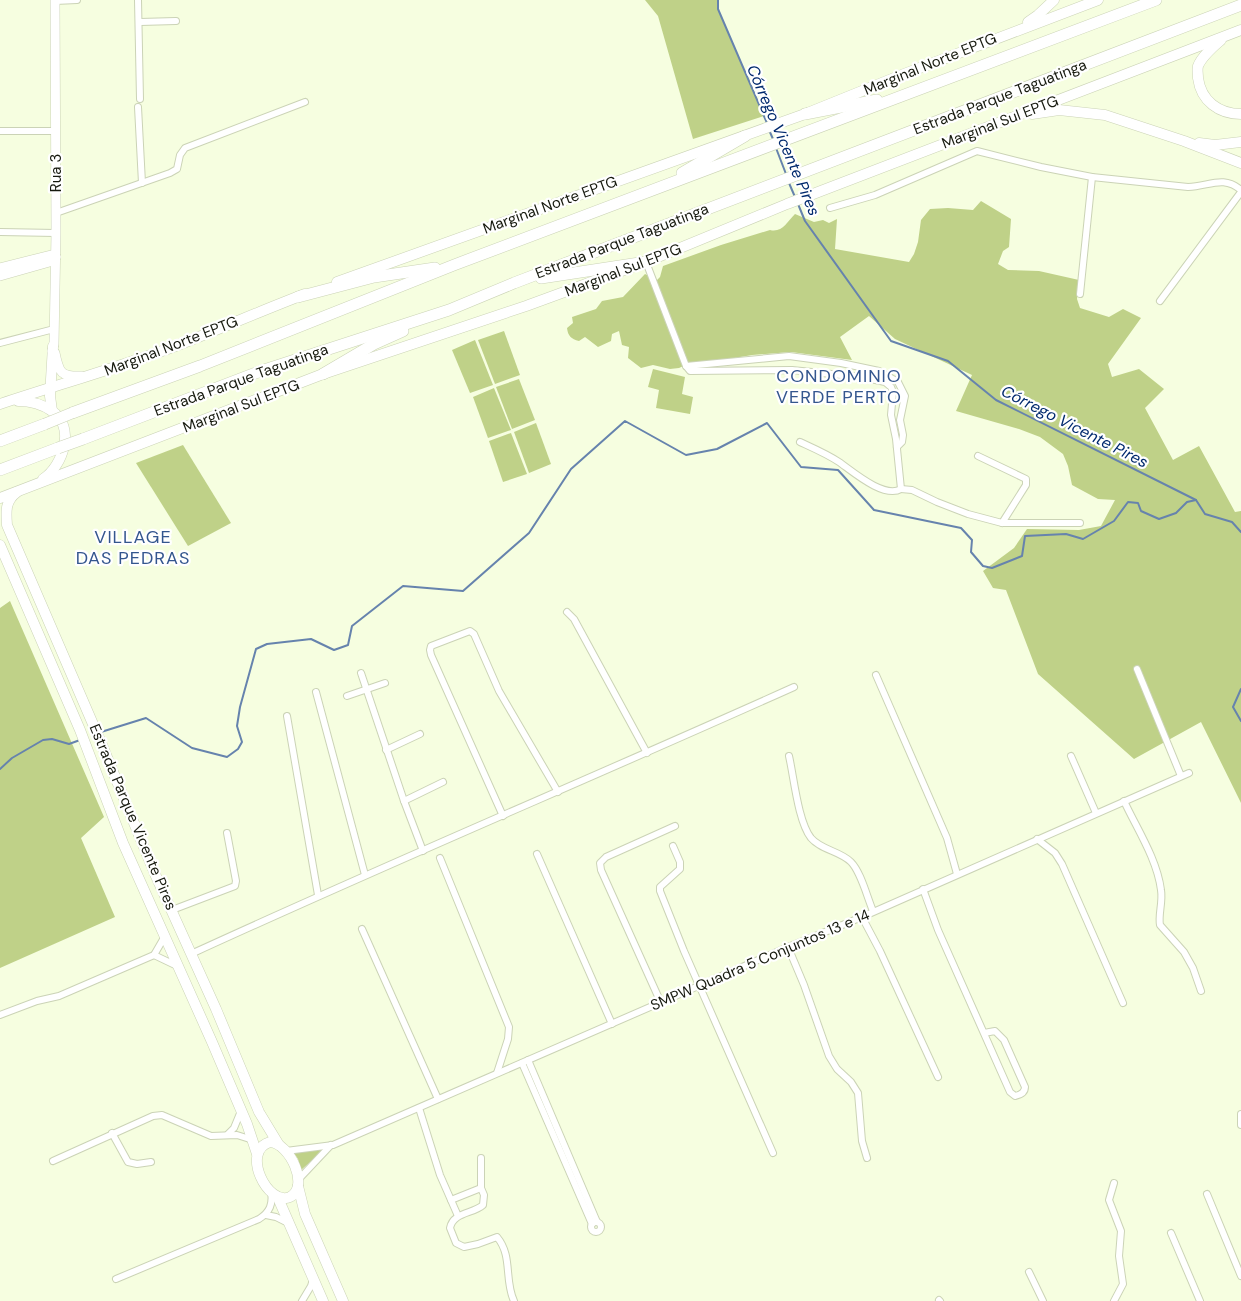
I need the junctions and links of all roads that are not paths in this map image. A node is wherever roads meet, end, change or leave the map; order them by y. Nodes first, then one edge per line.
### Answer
1 (55, 0) edge
2 (77, 0) edge
3 (138, 0) edge
4 (1054, 0) edge
5 (1098, 0) edge
6 (1156, 0) edge
7 (1241, 5) edge
8 (176, 21) dead end
9 (140, 22) junction
10 (1241, 30) edge
11 (1014, 31) junction
12 (1226, 36) junction
13 (911, 93) junction
14 (140, 99) dead end
15 (305, 102) dead end
16 (138, 107) dead end
17 (805, 114) junction
18 (1241, 114) edge
19 (1011, 117) junction
20 (0, 131) edge
21 (56, 131) junction
22 (744, 136) junction
23 (1184, 141) junction
24 (1241, 142) edge
25 (1241, 163) edge
26 (1092, 177) junction
27 (142, 183) junction
28 (1241, 191) edge
29 (638, 196) junction
30 (830, 208) dead end
31 (56, 213) junction
32 (0, 232) edge
33 (56, 233) junction
34 (56, 257) junction
35 (646, 262) junction
36 (454, 265) junction
37 (0, 268) edge
38 (0, 276) edge
39 (514, 283) junction
40 (1080, 294) dead end
41 (298, 296) junction
42 (1160, 301) dead end
43 (449, 310) junction
44 (54, 329) junction
45 (0, 343) edge
46 (53, 346) junction
47 (686, 366) junction
48 (101, 373) junction
49 (323, 374) junction
50 (50, 389) junction
51 (24, 397) junction
52 (4, 403) edge
53 (52, 411) junction
54 (0, 441) edge
55 (800, 442) dead end
56 (896, 447) junction
57 (978, 456) dead end
58 (0, 470) edge
59 (33, 486) junction
60 (901, 489) junction
61 (21, 490) junction
62 (0, 498) edge
63 (1002, 523) junction
64 (1080, 523) dead end
65 (0, 545) edge
66 (567, 612) dead end
67 (1137, 669) dead end
68 (361, 673) dead end
69 (876, 675) dead end
70 (385, 684) dead end
71 (794, 687) dead end
72 (366, 690) junction
73 (316, 692) dead end
74 (347, 696) dead end
75 (287, 716) dead end
76 (420, 734) dead end
77 (386, 750) junction
78 (647, 753) junction
79 (789, 756) dead end
80 (1071, 756) dead end
81 (1189, 772) dead end
82 (1181, 776) junction
83 (443, 782) dead end
84 (558, 792) junction
85 (404, 801) junction
86 (1124, 801) junction
87 (1096, 813) junction
88 (503, 816) junction
89 (674, 826) dead end
90 (228, 833) dead end
91 (1038, 839) junction
92 (673, 846) dead end
93 (423, 850) junction
94 (537, 854) dead end
95 (148, 857) junction
96 (440, 858) dead end
97 (132, 861) junction
98 (957, 874) junction
99 (365, 875) junction
100 (923, 889) junction
101 (318, 895) junction
102 (172, 910) junction
103 (873, 911) junction
104 (862, 917) junction
105 (362, 929) dead end
106 (165, 935) junction
107 (788, 947) junction
108 (154, 954) junction
109 (191, 954) junction
110 (180, 968) junction
111 (700, 986) junction
112 (1201, 991) dead end
113 (661, 1003) junction
114 (1123, 1003) dead end
115 (0, 1015) edge
116 (612, 1024) junction
117 (984, 1034) junction
118 (524, 1062) junction
119 (497, 1073) junction
120 (938, 1077) dead end
121 (438, 1100) junction
122 (420, 1108) junction
123 (241, 1110) junction
124 (1241, 1114) edge
125 (1241, 1125) edge
126 (112, 1133) junction
127 (228, 1134) junction
128 (253, 1140) junction
129 (331, 1145) junction
130 (282, 1148) junction
131 (773, 1153) dead end
132 (257, 1154) junction
133 (481, 1158) dead end
134 (867, 1158) dead end
135 (53, 1161) dead end
136 (151, 1162) dead end
137 (298, 1183) junction
138 (1114, 1183) dead end
139 (481, 1188) junction
140 (1207, 1194) dead end
141 (274, 1195) junction
142 (451, 1200) junction
143 (266, 1215) junction
144 (458, 1216) junction
145 (595, 1223) dead end
146 (292, 1228) junction
147 (1171, 1233) dead end
148 (1029, 1272) dead end
149 (1241, 1276) edge
150 (313, 1278) junction
151 (116, 1279) dead end
152 (302, 1301) edge
153 (323, 1301) edge
154 (343, 1301) edge
155 (514, 1301) edge
156 (1043, 1301) edge
157 (1114, 1301) edge
158 (1200, 1301) edge

1 - 2 street
1 - 21 main road, Rua 3
3 - 9 street
4 - 11 main road
5 - 11 main road, Marginal Norte EPTG
6 - 13 highway, Estrada Parque Taguatinga
7 - 39 highway, Estrada Parque Taguatinga
8 - 9 street
9 - 14 street
10 - 12 main road, Marginal Sul EPTG
11 - 17 main road, Marginal Norte EPTG
12 - 18 main road
12 - 19 main road, Marginal Sul EPTG
13 - 17 highway
13 - 29 highway, Estrada Parque Taguatinga
15 - 27 street
16 - 27 street
17 - 22 main road, Marginal Norte EPTG
19 - 23 main road
19 - 35 main road, Marginal Sul EPTG
20 - 21 street
21 - 31 main road, Rua 3
22 - 29 highway
22 - 41 main road, Marginal Norte EPTG
23 - 24 main road
23 - 25 main road
26 - 28 street
26 - 30 street
26 - 40 street
27 - 31 street
28 - 42 street
29 - 36 highway, Estrada Parque Taguatinga
31 - 33 main road, Rua 3
32 - 33 street
33 - 34 main road, Rua 3
34 - 37 main road
34 - 38 main road
34 - 44 main road, Rua 3
35 - 39 highway
35 - 47 street
35 - 49 main road, Marginal Sul EPTG
36 - 41 highway
36 - 54 highway, Estrada Parque Taguatinga, bridge
39 - 43 highway, Estrada Parque Taguatinga
41 - 48 main road, Marginal Norte EPTG
43 - 49 highway
43 - 58 highway, Estrada Parque Taguatinga, bridge
44 - 45 street
44 - 46 main road, Rua 3
46 - 48 main road
46 - 50 main road
46 - 51 main road
47 - 56 street
47 - 56 street
48 - 50 main road, Marginal Norte EPTG
49 - 59 main road, Marginal Sul EPTG
50 - 51 main road, Marginal Norte EPTG
50 - 53 main road
51 - 52 main road, Marginal Norte EPTG
52 - 53 main road
53 - 59 main road
55 - 60 street
56 - 60 street
57 - 63 street
59 - 61 main road, Marginal Sul EPTG
60 - 63 street
61 - 62 main road, Marginal Sul EPTG
61 - 95 main road, Estrada Parque Vicente Pires
63 - 64 street
65 - 97 main road, Estrada Parque Vicente Pires
66 - 78 street
67 - 82 street
68 - 72 street
69 - 98 street
70 - 72 street
71 - 78 street
72 - 74 street
72 - 77 street
73 - 99 street
75 - 101 street
76 - 77 street
77 - 85 street
78 - 84 street
79 - 103 street
80 - 87 street
81 - 82 street, SMPW Quadra 5 Conjuntos 13 e 14
82 - 86 street, SMPW Quadra 5 Conjuntos 13 e 14
83 - 85 street
84 - 88 street
84 - 88 street
85 - 93 street
86 - 87 street, SMPW Quadra 5 Conjuntos 13 e 14
86 - 112 street
87 - 91 street, SMPW Quadra 5 Conjuntos 13 e 14
88 - 93 street
89 - 113 street
90 - 102 street
91 - 98 street, SMPW Quadra 5 Conjuntos 13 e 14
91 - 114 street
92 - 111 street
93 - 99 street
94 - 116 street
95 - 97 main road
95 - 102 main road, Estrada Parque Vicente Pires
96 - 119 street
97 - 106 main road, Estrada Parque Vicente Pires
98 - 100 street, SMPW Quadra 5 Conjuntos 13 e 14
99 - 101 street
100 - 103 street, SMPW Quadra 5 Conjuntos 13 e 14
100 - 117 street
101 - 109 street
102 - 109 main road, Estrada Parque Vicente Pires
103 - 104 street, SMPW Quadra 5 Conjuntos 13 e 14
104 - 107 street, SMPW Quadra 5 Conjuntos 13 e 14
104 - 120 street
105 - 121 street
106 - 108 street
106 - 110 main road, Estrada Parque Vicente Pires
107 - 111 street, SMPW Quadra 5 Conjuntos 13 e 14
107 - 134 street
108 - 110 street
108 - 115 street
109 - 130 main road, Estrada Parque Vicente Pires
110 - 123 main road, Estrada Parque Vicente Pires
111 - 113 street, SMPW Quadra 5 Conjuntos 13 e 14
111 - 131 street
113 - 116 street, SMPW Quadra 5 Conjuntos 13 e 14
116 - 118 street, SMPW Quadra 5 Conjuntos 13 e 14
117 - 117 street
118 - 119 street, SMPW Quadra 5 Conjuntos 13 e 14
118 - 145 street
119 - 121 street, SMPW Quadra 5 Conjuntos 13 e 14
121 - 122 street, SMPW Quadra 5 Conjuntos 13 e 14
122 - 129 street, SMPW Quadra 5 Conjuntos 13 e 14
122 - 142 street
123 - 127 street
123 - 128 main road, Estrada Parque Vicente Pires
124 - 125 street
126 - 127 street
126 - 135 street
126 - 136 street
127 - 128 street
128 - 132 main road, Estrada Parque Vicente Pires
129 - 130 street, SMPW Quadra 5 Conjuntos 13 e 14
129 - 137 street, SMPW Quadra 5 Conjuntos 13 e 14
130 - 132 main road
130 - 137 main road
132 - 141 main road
133 - 139 street
137 - 141 main road
137 - 154 main road
138 - 157 street
139 - 142 street
139 - 144 street
140 - 149 street
141 - 143 street
141 - 146 main road
142 - 144 street
143 - 146 street
143 - 151 street
144 - 155 street
146 - 150 main road
147 - 158 street
148 - 156 street
150 - 152 street
150 - 153 main road

